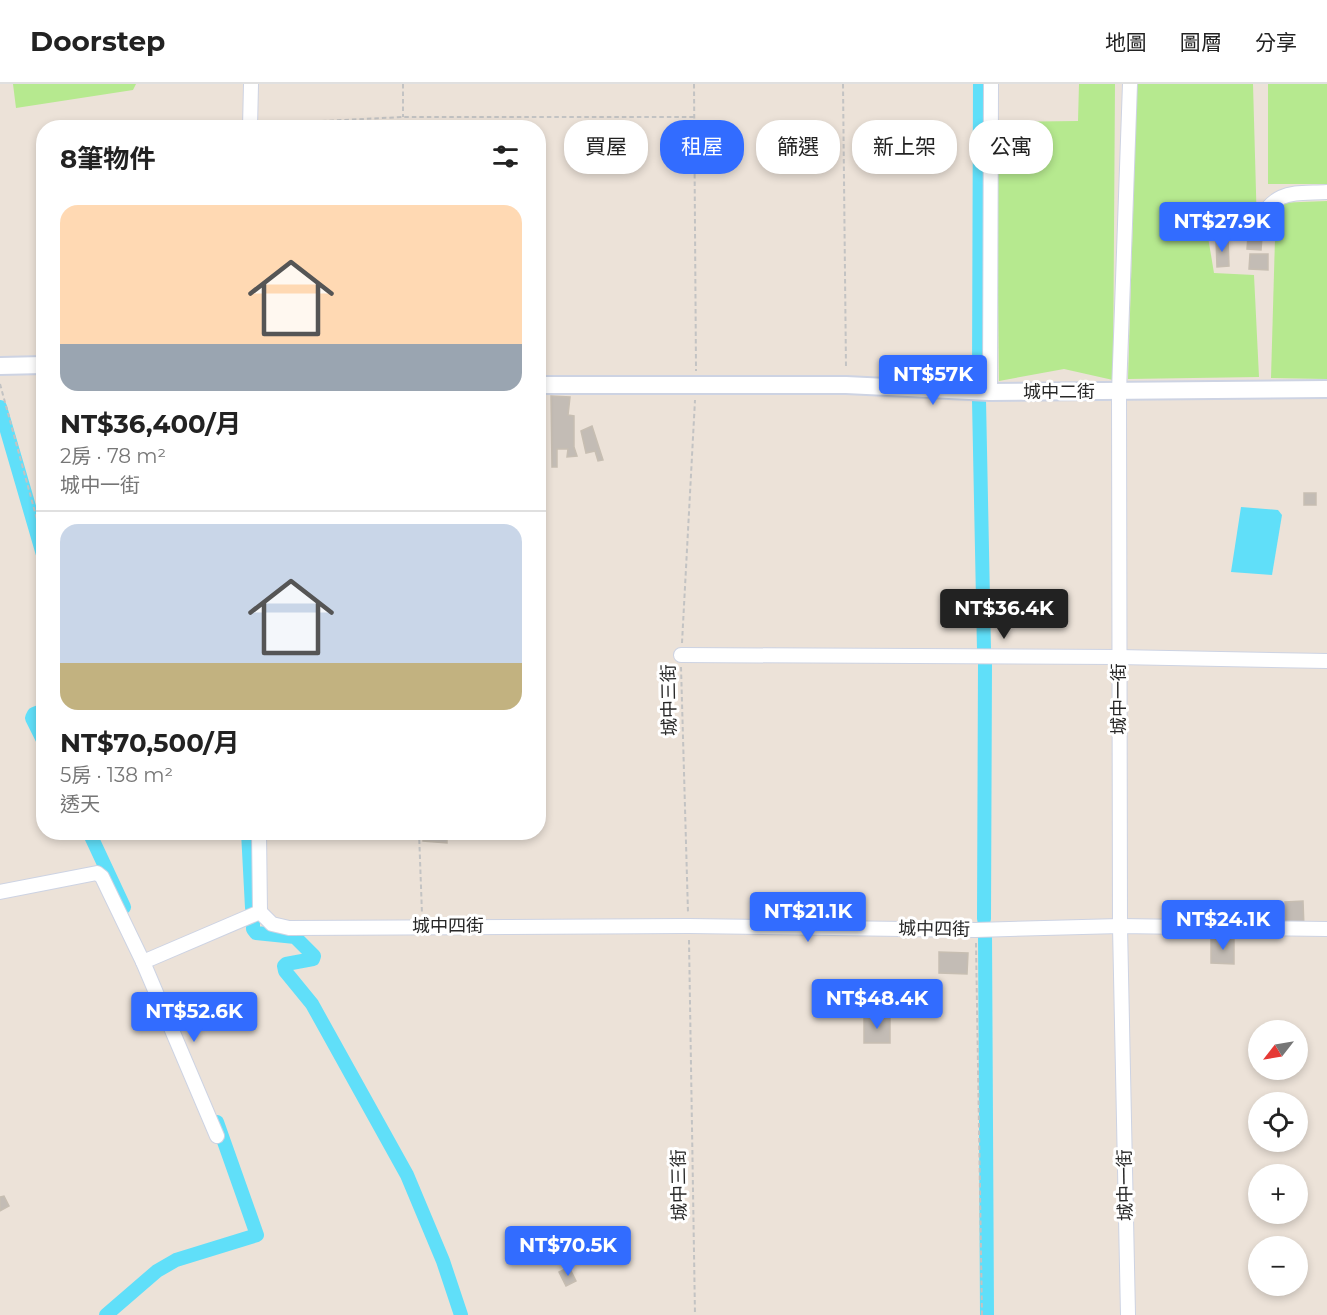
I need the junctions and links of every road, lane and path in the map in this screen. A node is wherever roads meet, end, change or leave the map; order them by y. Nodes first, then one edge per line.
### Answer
1 (251, 84) edge
2 (403, 84) edge
3 (694, 84) edge
4 (843, 84) edge
5 (991, 84) edge
6 (1130, 84) edge
7 (403, 117) junction
8 (694, 117) junction
9 (250, 120) edge
10 (352, 120) edge
11 (1327, 192) edge
12 (1234, 225) dead end
13 (36, 365) edge
14 (0, 366) edge
15 (0, 384) edge
16 (696, 384) junction
17 (546, 385) edge
18 (846, 385) junction
19 (1327, 389) edge
20 (990, 392) junction
21 (1119, 392) junction
22 (36, 516) edge
23 (681, 655) junction
24 (1118, 657) junction
25 (1327, 661) edge
26 (259, 840) edge
27 (419, 840) edge
28 (0, 892) edge
29 (260, 912) junction
30 (422, 926) junction
31 (688, 926) junction
32 (1120, 926) junction
33 (1327, 929) edge
34 (975, 930) junction
35 (143, 963) junction
36 (217, 1136) dead end
37 (695, 1315) edge
38 (982, 1315) edge
39 (1128, 1315) edge

1 - 9 street
2 - 7 path
3 - 8 path, 城中三街
4 - 18 path
5 - 20 street
6 - 21 street, 城中一街
7 - 8 path
7 - 10 path
8 - 16 path, 城中三街
11 - 12 street
13 - 14 street
15 - 22 path
16 - 17 street, 城中二街
16 - 18 street, 城中二街
16 - 23 path, 城中三街
18 - 20 street, 城中二街
19 - 21 street, 城中二街
20 - 21 street, 城中二街
21 - 24 street, 城中一街
23 - 24 street
23 - 31 path, 城中三街
24 - 25 street
24 - 32 street, 城中一街
26 - 29 street
27 - 30 path
28 - 35 street
29 - 30 street, 城中四街
29 - 35 street
30 - 31 street, 城中四街
31 - 34 street, 城中四街
31 - 37 path, 城中三街
32 - 33 street, 城中四街
32 - 34 street, 城中四街
32 - 39 street, 城中一街
34 - 38 path
35 - 36 street

